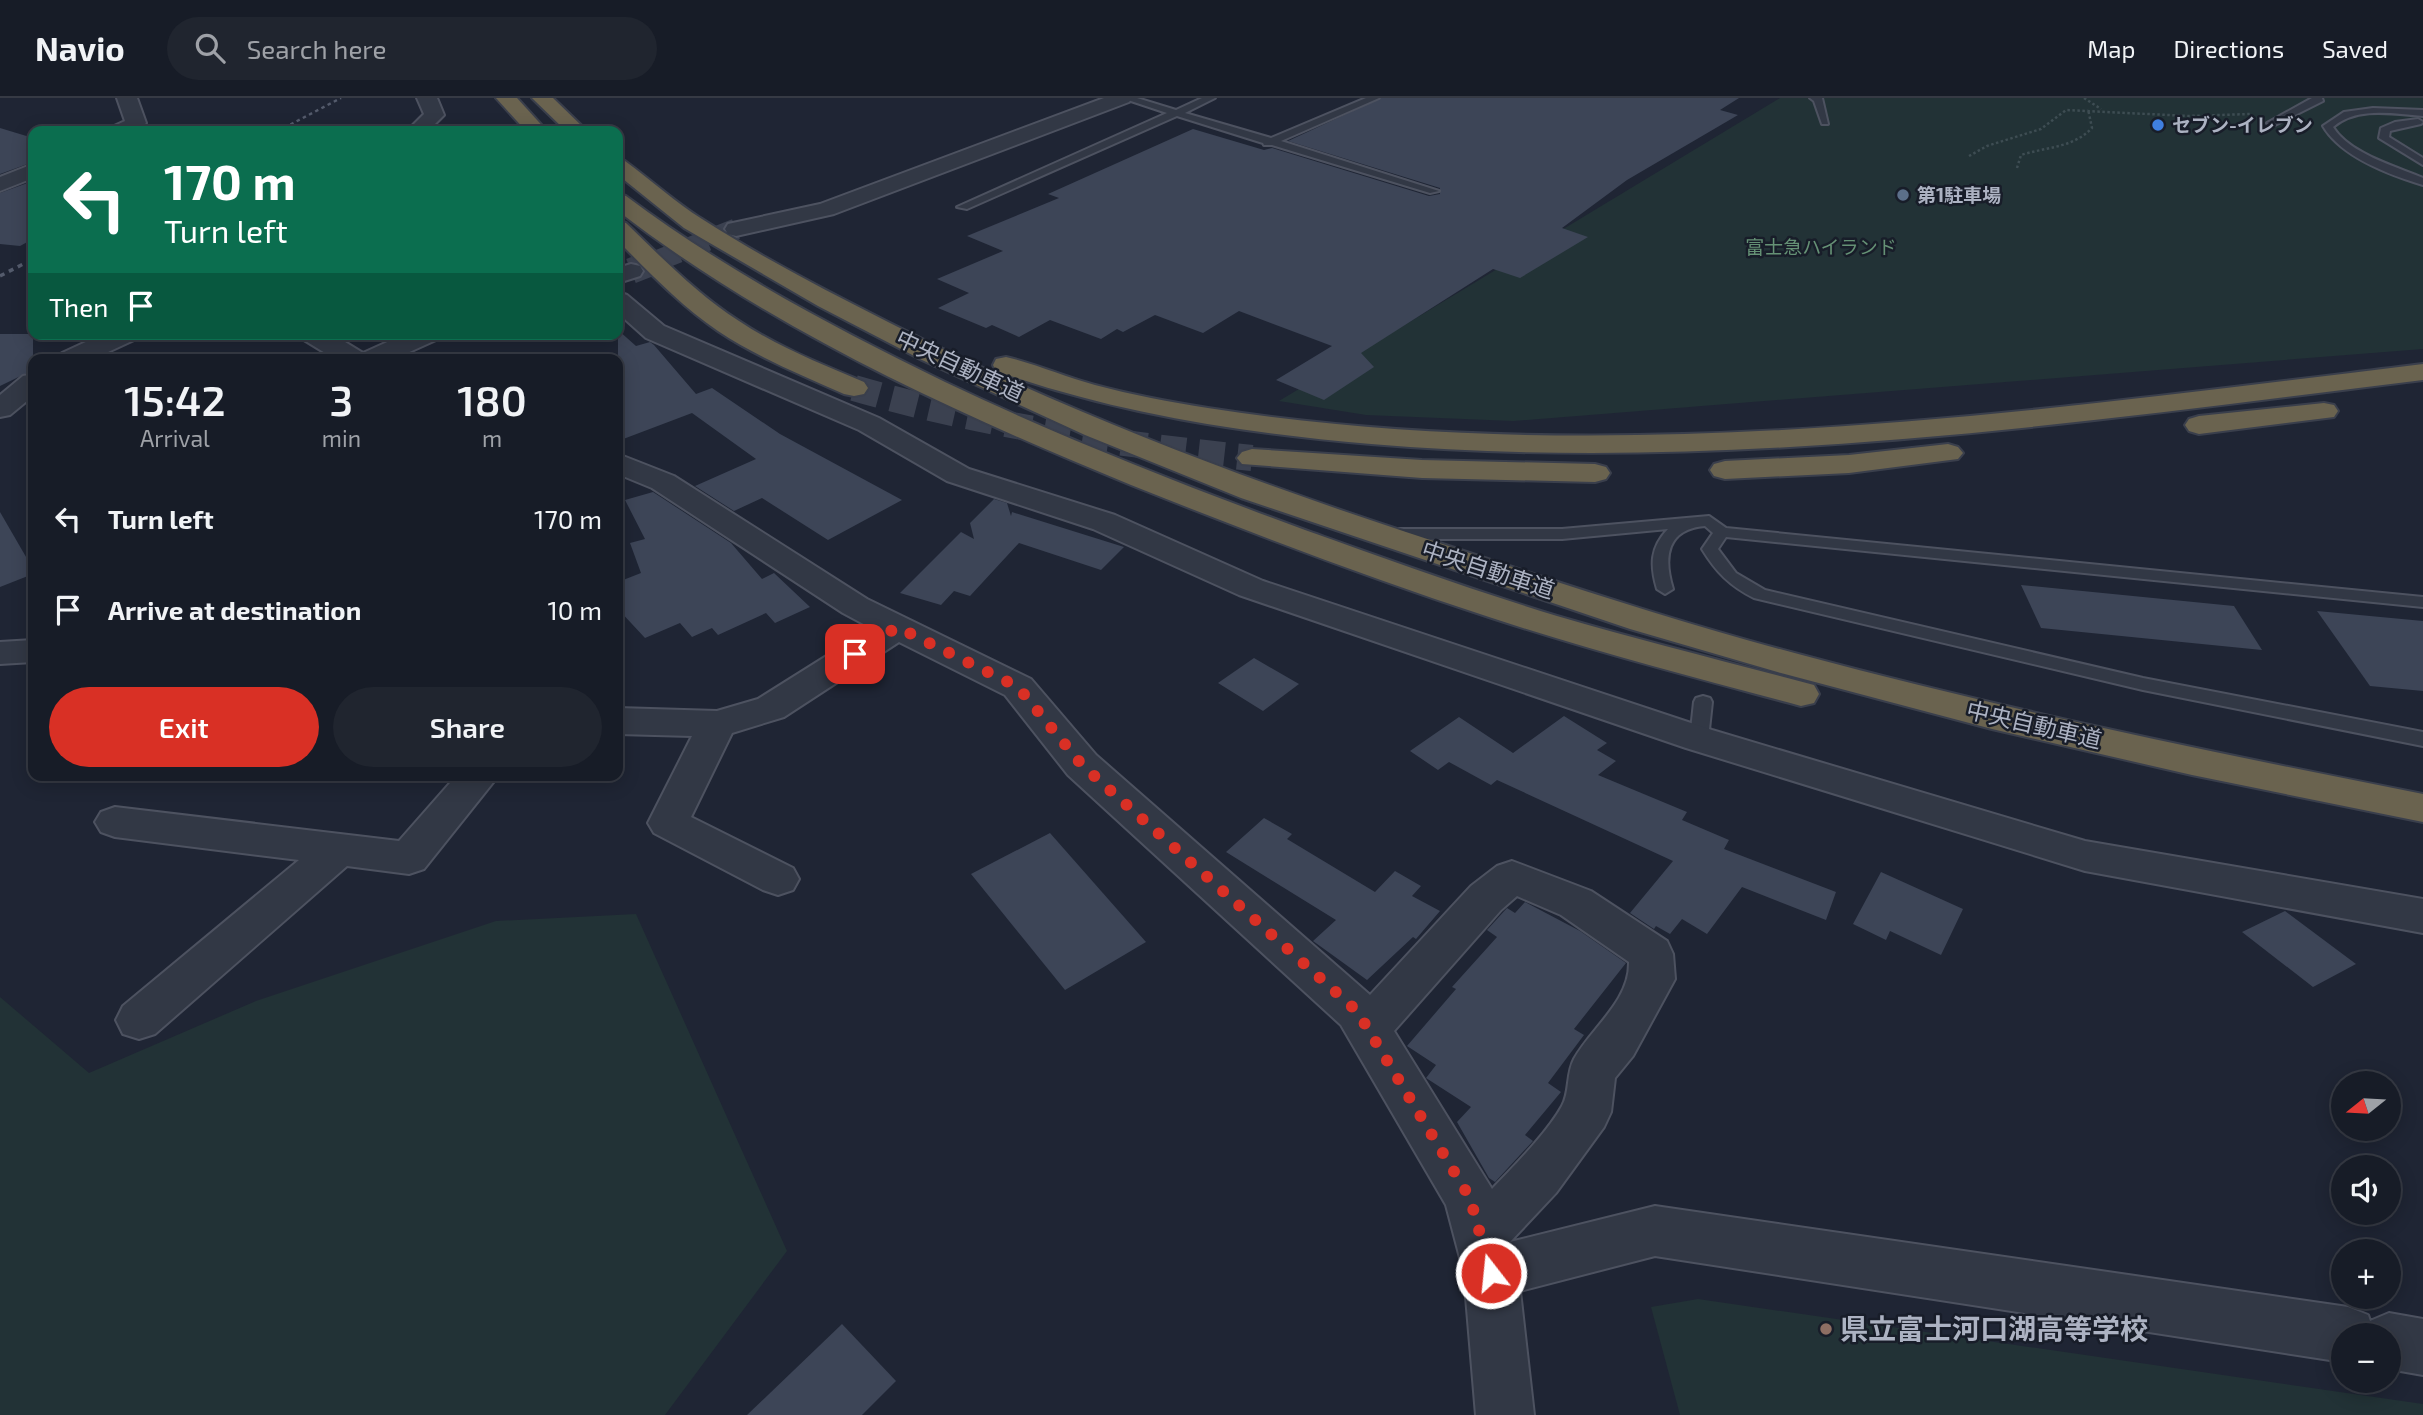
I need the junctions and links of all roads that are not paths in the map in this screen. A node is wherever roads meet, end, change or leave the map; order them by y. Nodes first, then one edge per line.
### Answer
1 (127, 98) edge
2 (499, 98) edge
3 (506, 98) edge
4 (542, 98) edge
5 (1124, 98) edge
6 (1210, 98) edge
7 (1374, 98) edge
8 (1815, 98) edge
9 (2317, 98) edge
10 (431, 107) edge
11 (1174, 113) junction
12 (2423, 113) edge
13 (1825, 122) dead end
14 (2423, 122) edge
15 (2272, 124) dead end
16 (130, 126) edge
17 (420, 126) edge
18 (446, 126) edge
19 (518, 126) edge
20 (532, 126) edge
21 (572, 126) edge
22 (1268, 143) junction
23 (2423, 162) edge
24 (623, 169) edge
25 (28, 172) edge
26 (2423, 182) edge
27 (0, 185) edge
28 (1434, 191) dead end
29 (623, 205) edge
30 (963, 207) dead end
31 (692, 223) junction
32 (736, 229) tunnel mouth
33 (623, 233) edge
34 (623, 304) edge
35 (112, 340) edge
36 (323, 340) edge
37 (414, 340) edge
38 (82, 354) edge
39 (346, 354) edge
40 (382, 354) edge
41 (2423, 372) edge
42 (28, 386) edge
43 (854, 388) tunnel mouth
44 (2423, 399) edge
45 (0, 409) edge
46 (1252, 458) tunnel mouth
47 (623, 465) edge
48 (1695, 471) dead end
49 (1628, 473) dead end
50 (1686, 522) junction
51 (1721, 532) junction
52 (1377, 533) junction
53 (1665, 589) dead end
54 (2423, 602) edge
55 (897, 627) junction
56 (28, 650) edge
57 (0, 653) edge
58 (623, 721) edge
59 (716, 724) junction
60 (2423, 739) edge
61 (475, 781) edge
62 (2423, 808) edge
63 (115, 822) dead end
64 (2423, 827) edge
65 (339, 849) junction
66 (778, 879) dead end
67 (2423, 916) edge
68 (139, 1020) dead end
69 (1368, 1029) junction
70 (1486, 1255) junction
71 (2331, 1332) edge
72 (2401, 1343) edge
73 (2423, 1347) edge
74 (1505, 1415) edge

1 - 16 street
2 - 19 highway
3 - 20 highway
4 - 21 highway
5 - 11 lane
5 - 32 street
6 - 11 lane
7 - 22 lane
8 - 13 lane
9 - 15 lane
10 - 17 street
10 - 18 street
11 - 22 lane
11 - 30 lane
12 - 26 lane
14 - 23 lane
22 - 28 lane
24 - 31 highway, 中央自動車道
25 - 27 street
29 - 64 highway, 中央自動車道
31 - 41 highway
31 - 52 highway, 中央自動車道
33 - 43 highway
34 - 67 street
35 - 38 street
36 - 39 street
37 - 40 street
42 - 45 street
44 - 48 highway
46 - 49 highway
47 - 55 street
50 - 51 lane
50 - 52 lane
50 - 53 lane
51 - 54 lane
51 - 60 lane
52 - 62 highway, 中央自動車道
55 - 59 street
55 - 69 street
56 - 57 street
58 - 59 street
59 - 66 street
61 - 65 street
63 - 65 street
65 - 68 street
69 - 70 street
69 - 70 street
70 - 71 street
70 - 74 street
72 - 73 street

